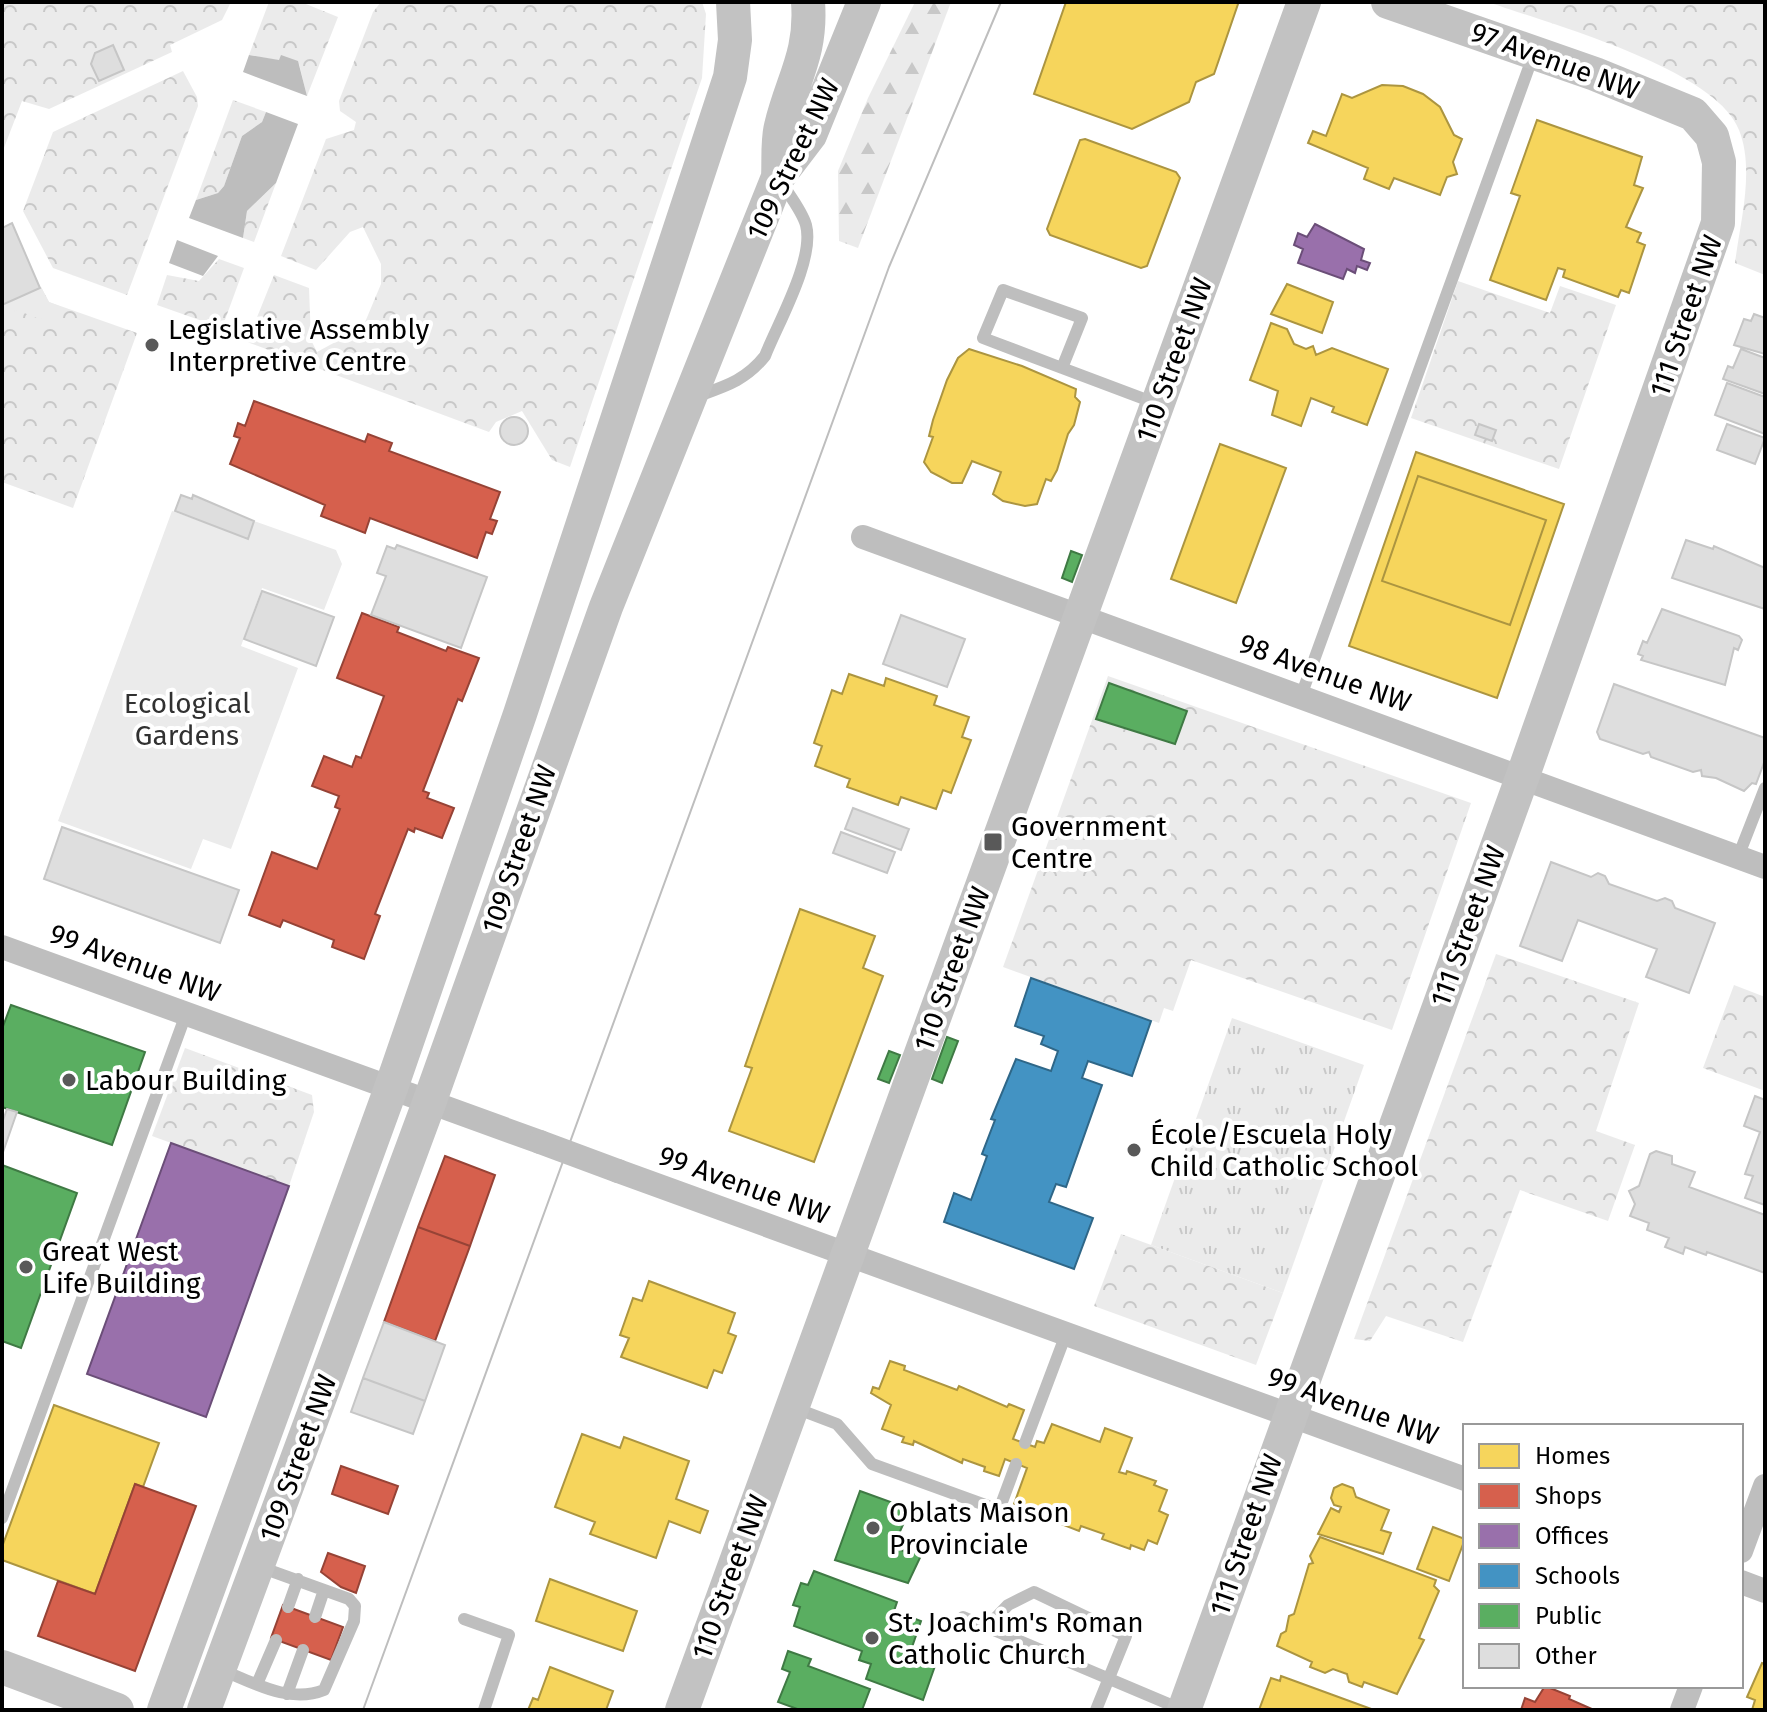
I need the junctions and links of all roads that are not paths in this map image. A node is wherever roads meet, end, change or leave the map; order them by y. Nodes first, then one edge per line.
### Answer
1 (733, 2) edge
2 (808, 2) edge
3 (864, 2) edge
4 (880, 2) edge
5 (1304, 2) edge
6 (1388, 2) edge
7 (1534, 53) junction
8 (837, 69) junction
9 (1712, 136) joint
10 (778, 177) junction
11 (1062, 368) junction
12 (687, 400) junction
13 (1158, 404) junction
14 (863, 537) dead end
15 (1081, 617) junction
16 (1301, 696) junction
17 (1522, 778) junction
18 (1765, 788) edge
19 (1738, 857) junction
20 (1765, 867) edge
21 (2, 947) edge
22 (186, 1014) junction
23 (391, 1088) junction
24 (429, 1103) junction
25 (847, 1255) junction
26 (1066, 1334) junction
27 (792, 1407) junction
28 (1289, 1414) junction
29 (1025, 1443) dead end
30 (1016, 1464) dead end
31 (1463, 1478) edge
32 (1765, 1486) edge
33 (2, 1518) edge
34 (1743, 1546) edge
35 (257, 1566) junction
36 (298, 1579) junction
37 (1743, 1583) edge
38 (324, 1590) junction
39 (1765, 1591) edge
40 (288, 1607) dead end
41 (315, 1617) dead end
42 (963, 1617) dead end
43 (464, 1619) dead end
44 (987, 1627) junction
45 (276, 1640) dead end
46 (303, 1650) dead end
47 (2, 1667) edge
48 (219, 1669) junction
49 (1107, 1680) junction
50 (257, 1684) junction
51 (1690, 1688) edge
52 (287, 1694) junction
53 (117, 1710) edge
54 (164, 1710) edge
55 (204, 1710) edge
56 (484, 1710) edge
57 (682, 1710) edge
58 (1096, 1710) edge
59 (1183, 1710) edge
60 (1682, 1710) edge

1 - 23 street, 109 Street NW
2 - 10 street
3 - 8 street, 109 Street NW
4 - 8 street
5 - 13 street, 110 Street NW
6 - 7 street, 97 Avenue NW
7 - 9 street, 97 Avenue NW
7 - 16 lane
8 - 10 street, 109 Street NW
9 - 17 street, 111 Street NW
10 - 12 street, 109 Street NW
10 - 12 lane
11 - 11 lane
11 - 13 lane
12 - 24 street, 109 Street NW
13 - 15 street, 110 Street NW
14 - 15 street, 98 Avenue NW
15 - 16 street, 98 Avenue NW
15 - 25 street, 110 Street NW
16 - 17 street, 98 Avenue NW
17 - 19 street, 98 Avenue NW
17 - 28 street, 111 Street NW
18 - 19 lane
19 - 20 street, 98 Avenue NW
21 - 22 street, 99 Avenue NW
22 - 23 street, 99 Avenue NW
22 - 33 lane
23 - 24 street, 99 Avenue NW
23 - 54 street, 109 Street NW
24 - 25 street, 99 Avenue NW, bridge
24 - 35 street, 109 Street NW
25 - 26 street, 99 Avenue NW
25 - 27 street, 110 Street NW
26 - 28 street, 99 Avenue NW
26 - 29 lane
27 - 30 lane
27 - 57 street, 110 Street NW
28 - 31 street, 99 Avenue NW
28 - 59 street, 111 Street NW
32 - 34 street
35 - 36 lane
35 - 48 street, 109 Street NW
36 - 38 lane
36 - 40 lane
37 - 39 street
38 - 41 lane
38 - 52 lane
42 - 44 lane
43 - 56 lane
44 - 49 lane
44 - 49 lane
45 - 50 lane
46 - 52 lane
47 - 53 street
48 - 50 lane
48 - 55 street, 109 Street NW
49 - 58 lane
49 - 59 lane
50 - 52 lane
51 - 60 street

